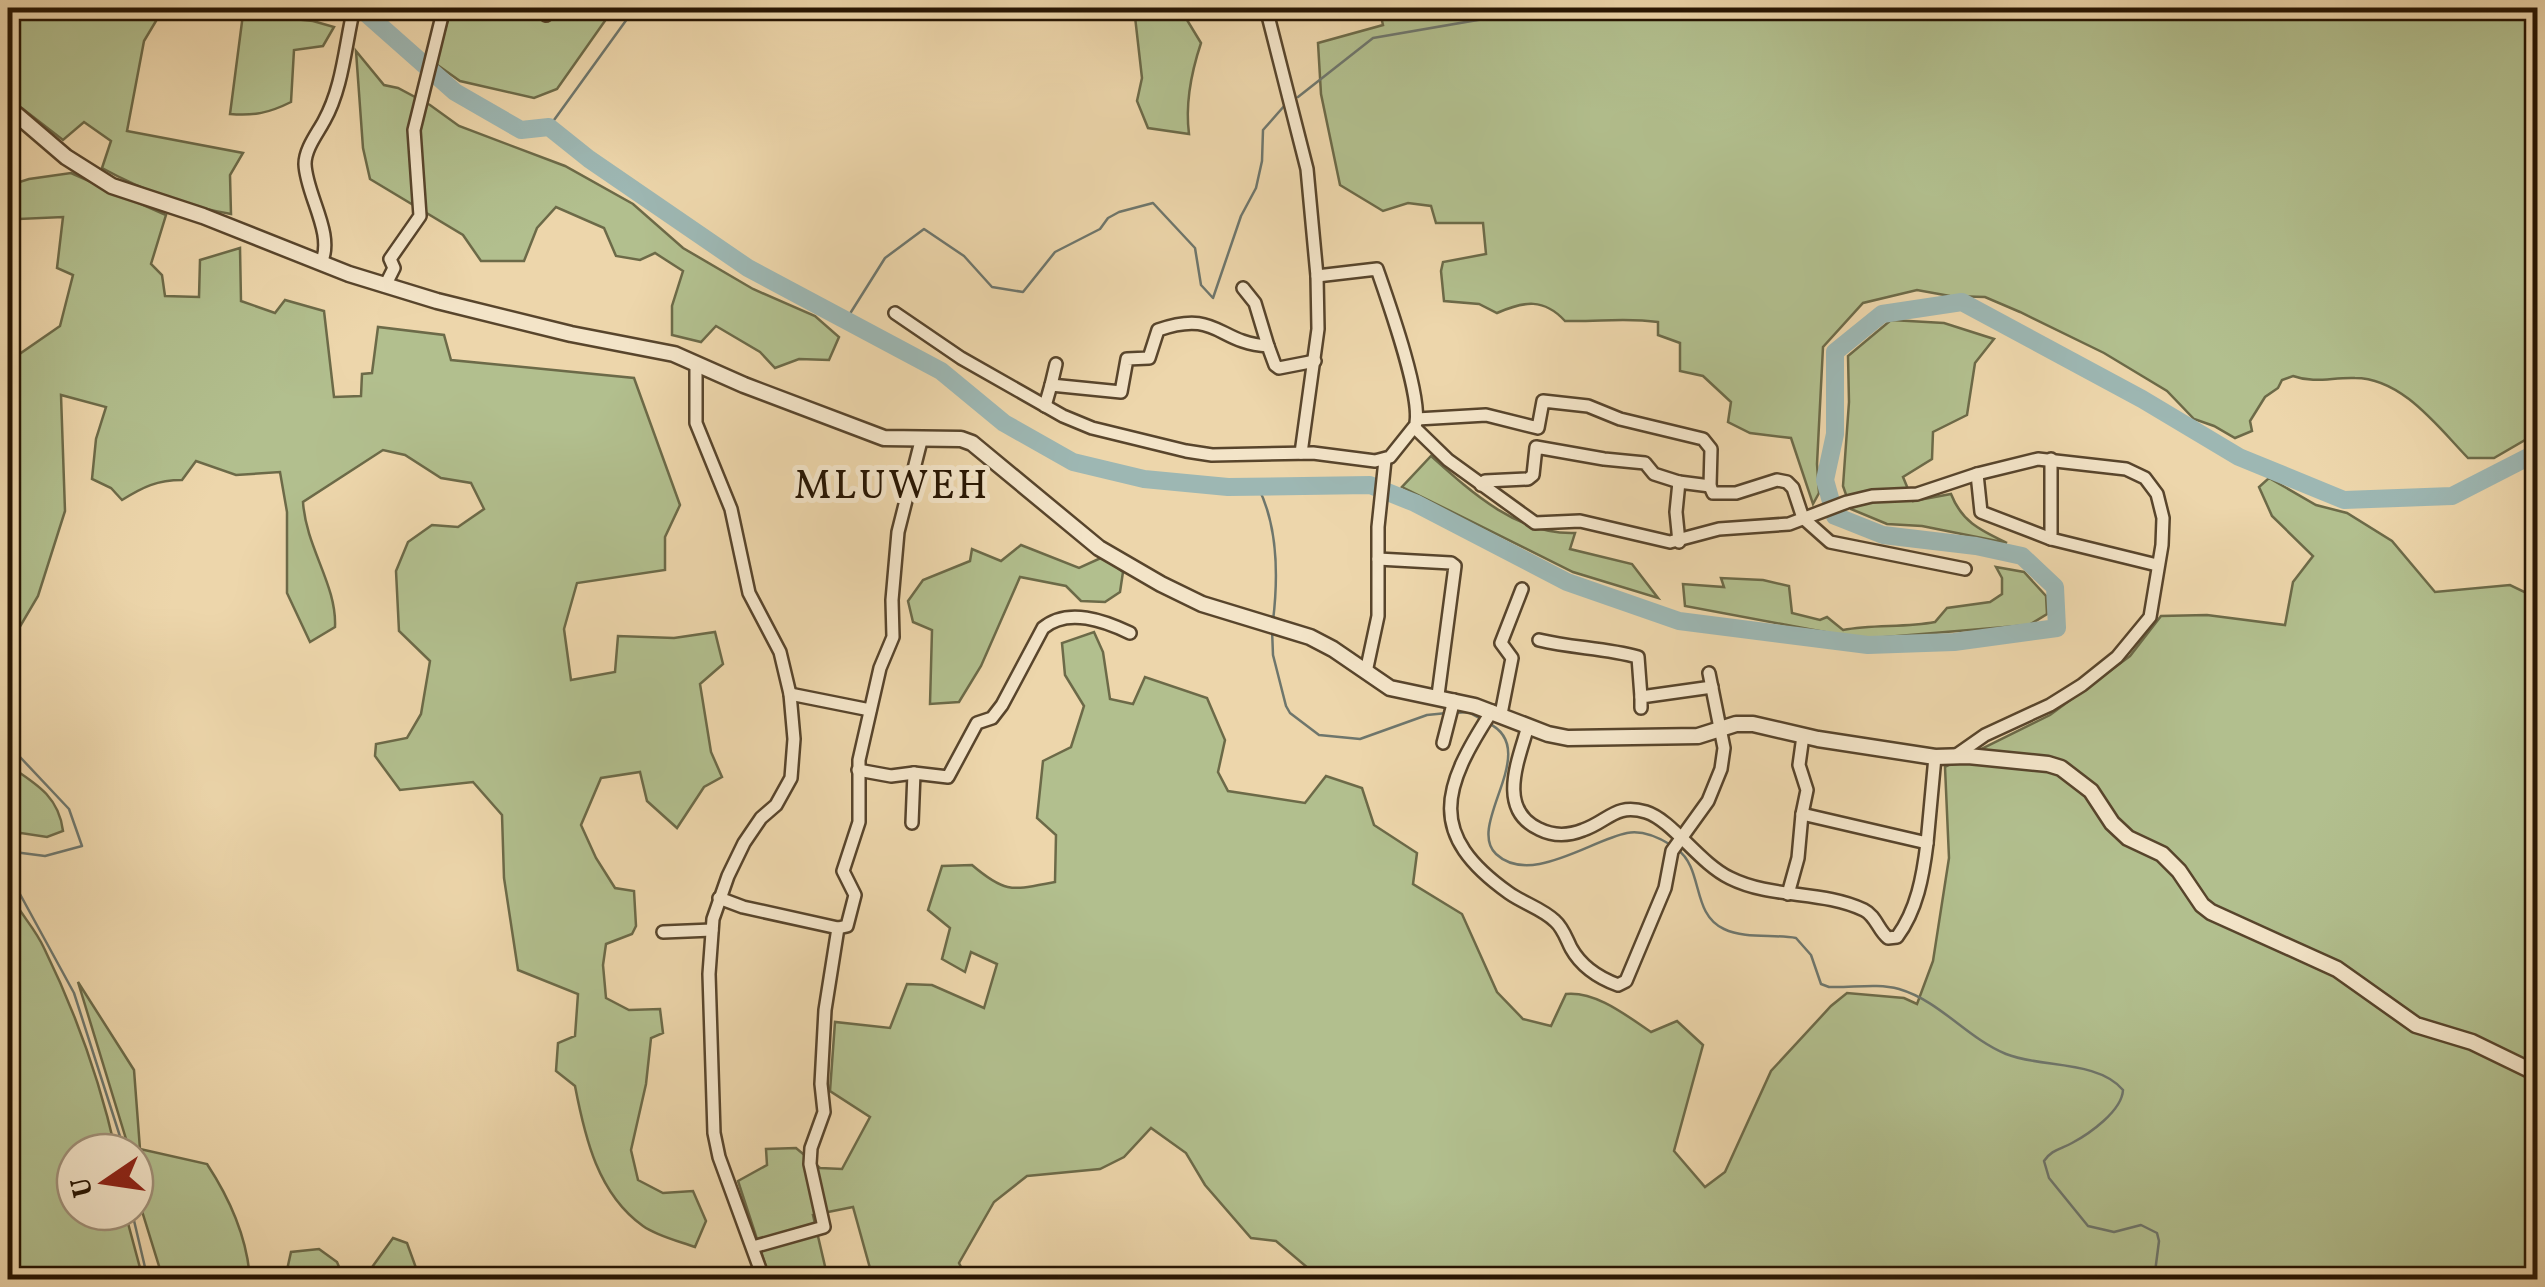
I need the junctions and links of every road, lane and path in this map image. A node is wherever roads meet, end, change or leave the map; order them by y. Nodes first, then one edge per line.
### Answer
1 (354, 8) edge
2 (444, 8) edge
3 (1266, 8) edge
4 (8, 112) edge
5 (321, 263) junction
6 (1317, 276) junction
7 (385, 286) junction
8 (1243, 288) dead end
9 (895, 314) dead end
10 (1268, 346) junction
11 (1314, 362) junction
12 (1056, 364) dead end
13 (703, 366) junction
14 (1051, 385) junction
15 (1046, 406) junction
16 (1416, 423) junction
17 (1538, 428) junction
18 (921, 441) junction
19 (1536, 447) junction
20 (1301, 452) junction
21 (2051, 459) junction
22 (1385, 465) junction
23 (1977, 474) junction
24 (1679, 482) junction
25 (1481, 485) junction
26 (1710, 486) junction
27 (1803, 518) junction
28 (2051, 539) junction
29 (1678, 542) junction
30 (1378, 558) junction
31 (2157, 565) junction
32 (1965, 569) dead end
33 (1522, 588) dead end
34 (1130, 634) dead end
35 (1539, 640) dead end
36 (1366, 672) junction
37 (1710, 672) dead end
38 (1712, 687) junction
39 (790, 694) junction
40 (1438, 695) junction
41 (1452, 708) junction
42 (870, 710) junction
43 (1492, 715) junction
44 (1528, 726) junction
45 (1721, 729) junction
46 (1803, 736) junction
47 (1443, 743) dead end
48 (1954, 756) junction
49 (1935, 757) junction
50 (858, 770) junction
51 (914, 774) junction
52 (1802, 814) junction
53 (912, 823) dead end
54 (1927, 843) junction
55 (1677, 844) junction
56 (1788, 894) junction
57 (719, 898) junction
58 (838, 928) junction
59 (712, 930) junction
60 (663, 932) dead end
61 (2538, 1074) edge
62 (753, 1247) junction
63 (764, 1280) edge

1 - 5 street
2 - 7 street
3 - 6 street
4 - 5 street
5 - 7 street
6 - 11 street
6 - 16 street
7 - 13 street
8 - 10 street
9 - 15 street
10 - 11 street
10 - 14 street
11 - 20 street
12 - 14 street
13 - 18 street
13 - 39 street
14 - 15 street
15 - 20 street
16 - 17 street
16 - 22 street
16 - 25 street
17 - 19 street
17 - 26 street
18 - 36 street
18 - 42 street
19 - 24 street
19 - 25 street
20 - 22 street
21 - 23 street
21 - 28 street
21 - 31 street
22 - 30 street
23 - 27 street
23 - 28 street
24 - 26 street
24 - 29 street
25 - 29 street
26 - 27 street
27 - 29 street
27 - 32 street
28 - 31 street
30 - 36 street
30 - 40 street
31 - 48 street
33 - 43 street
34 - 51 street
35 - 38 street
36 - 40 street
37 - 38 street
38 - 45 street
39 - 42 street
39 - 57 street
40 - 41 street
41 - 43 street
41 - 47 street
42 - 50 street
43 - 44 street
43 - 55 street
44 - 45 street
44 - 55 street
45 - 46 street
45 - 55 street
46 - 49 street
46 - 52 street
48 - 49 street
48 - 61 street
49 - 54 street
50 - 51 street
50 - 58 street
51 - 53 street
52 - 54 street
52 - 56 street
54 - 56 street
55 - 56 street
57 - 58 street
57 - 59 street
58 - 62 street
59 - 60 street
59 - 62 street
62 - 63 street

